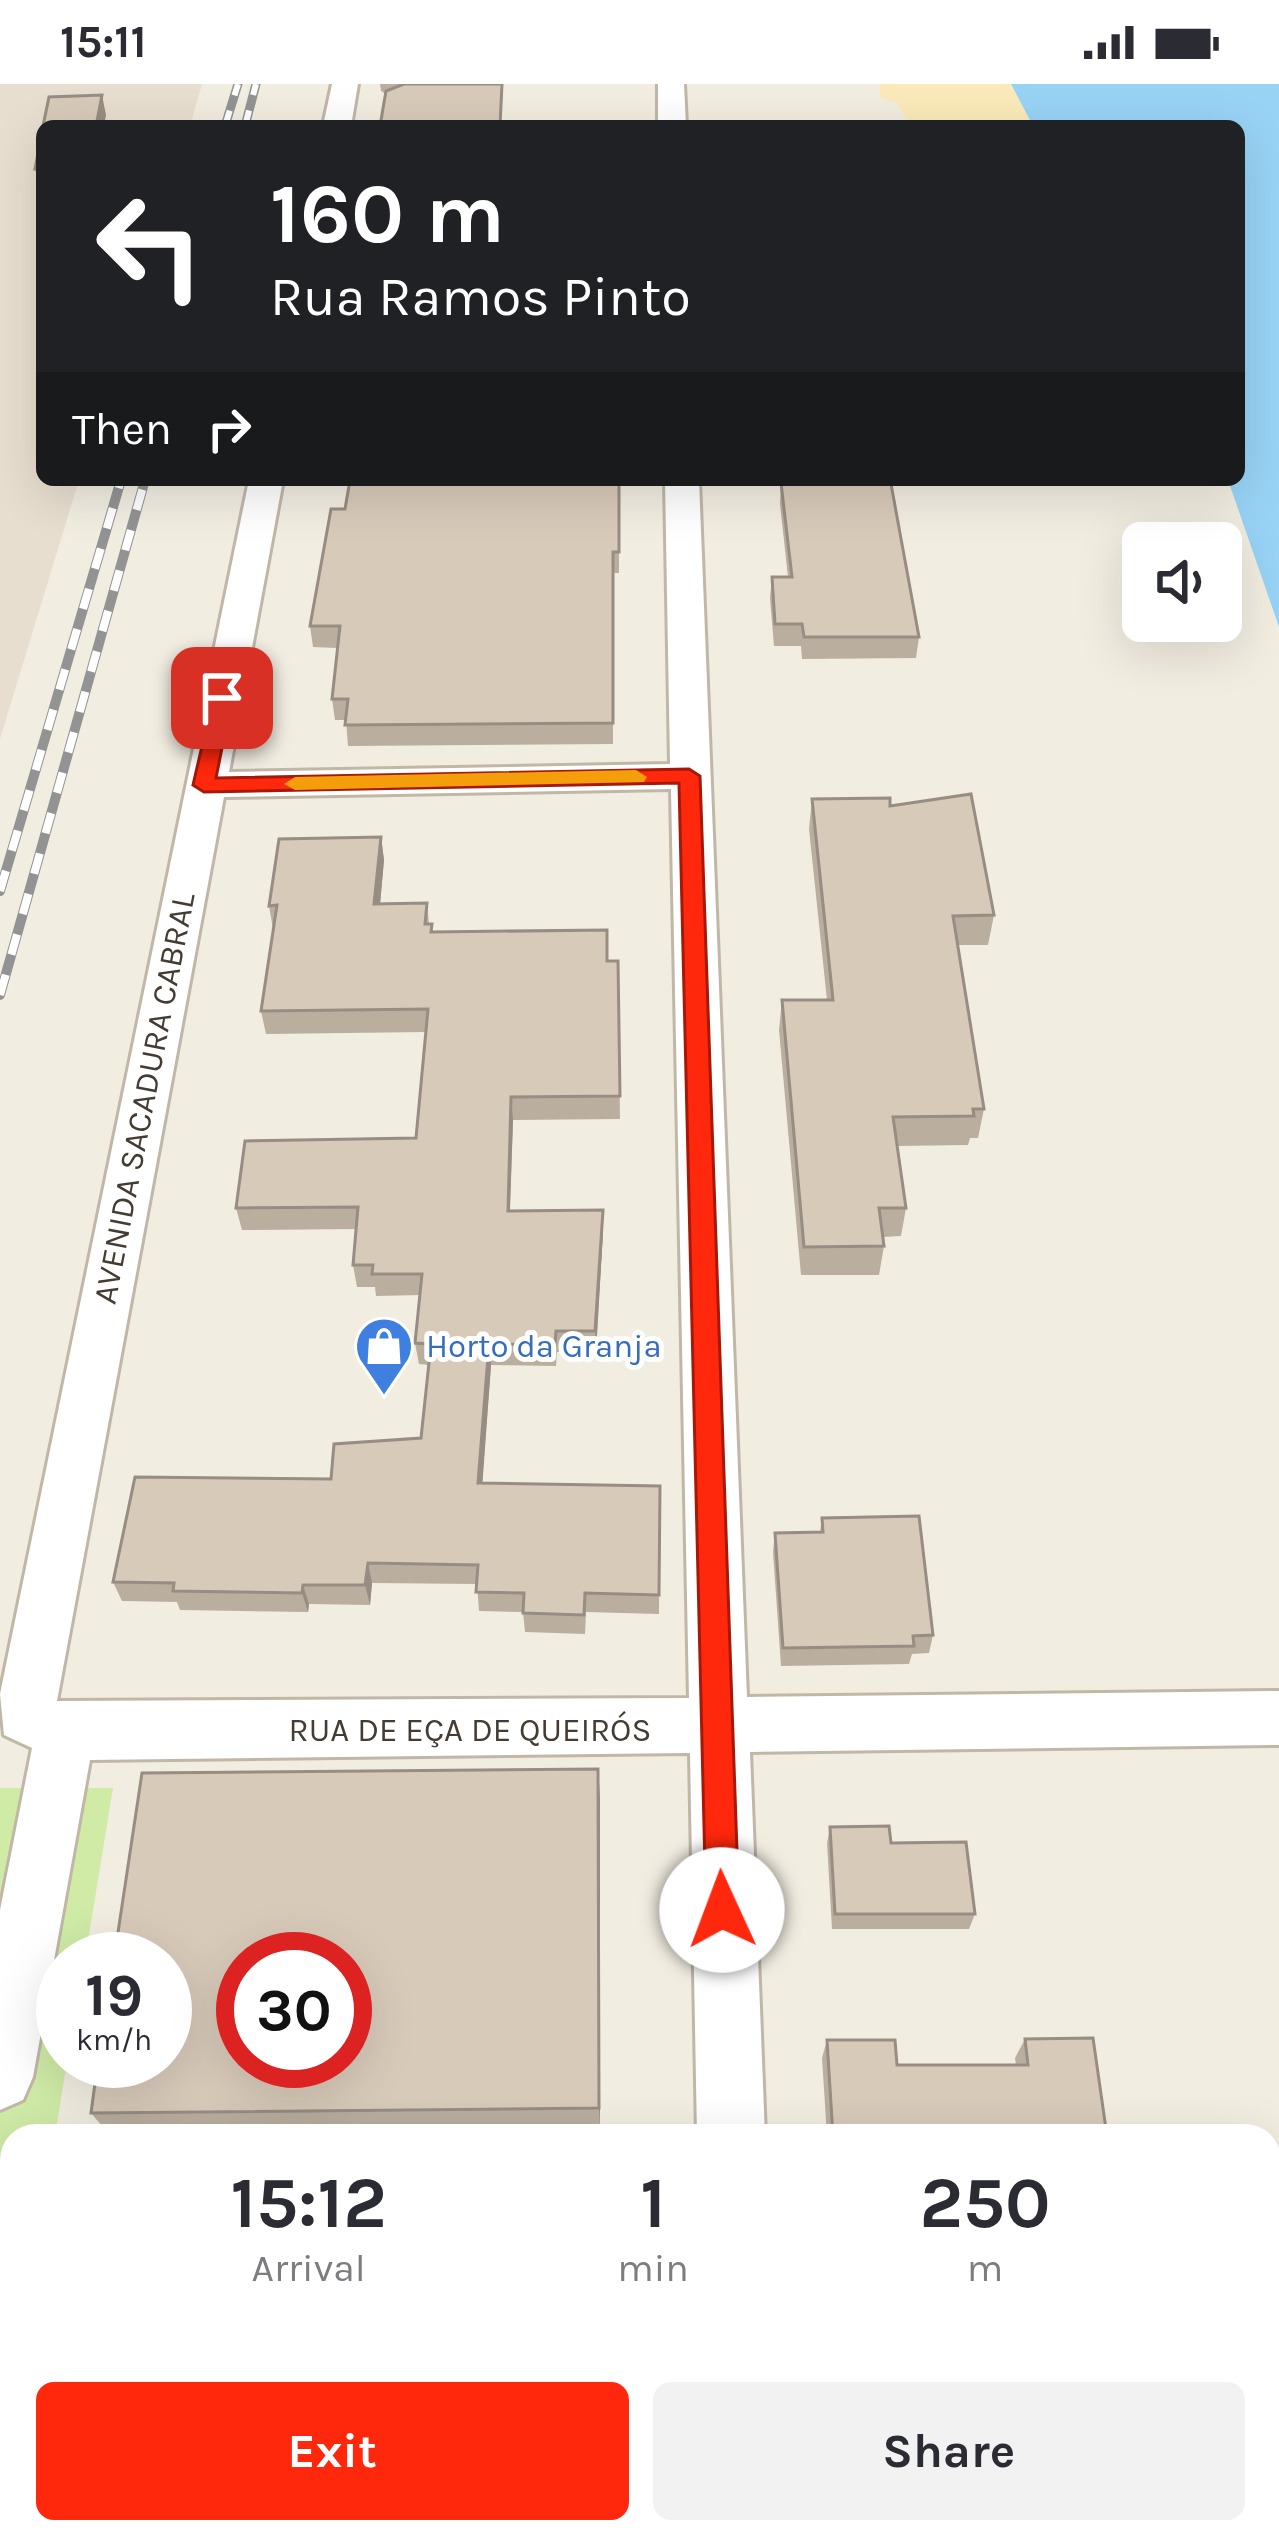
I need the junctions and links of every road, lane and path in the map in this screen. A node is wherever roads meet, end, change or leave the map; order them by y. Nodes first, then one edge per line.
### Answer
1 (346, 84) edge
2 (670, 84) edge
3 (338, 120) edge
4 (672, 120) edge
5 (265, 486) edge
6 (682, 486) edge
7 (689, 776) junction
8 (204, 785) junction
9 (1279, 1718) edge
10 (45, 1724) junction
11 (716, 1728) junction
12 (0, 2077) edge
13 (731, 2124) edge

1 - 3 street
2 - 4 street
5 - 8 street, AVENIDA SACADURA CABRAL
6 - 7 street
7 - 8 street
7 - 11 street
8 - 10 street, AVENIDA SACADURA CABRAL
9 - 11 street, RUA DE EÇA DE QUEIRÓS
10 - 11 street, RUA DE EÇA DE QUEIRÓS
10 - 12 street, AVENIDA SACADURA CABRAL
11 - 13 street

